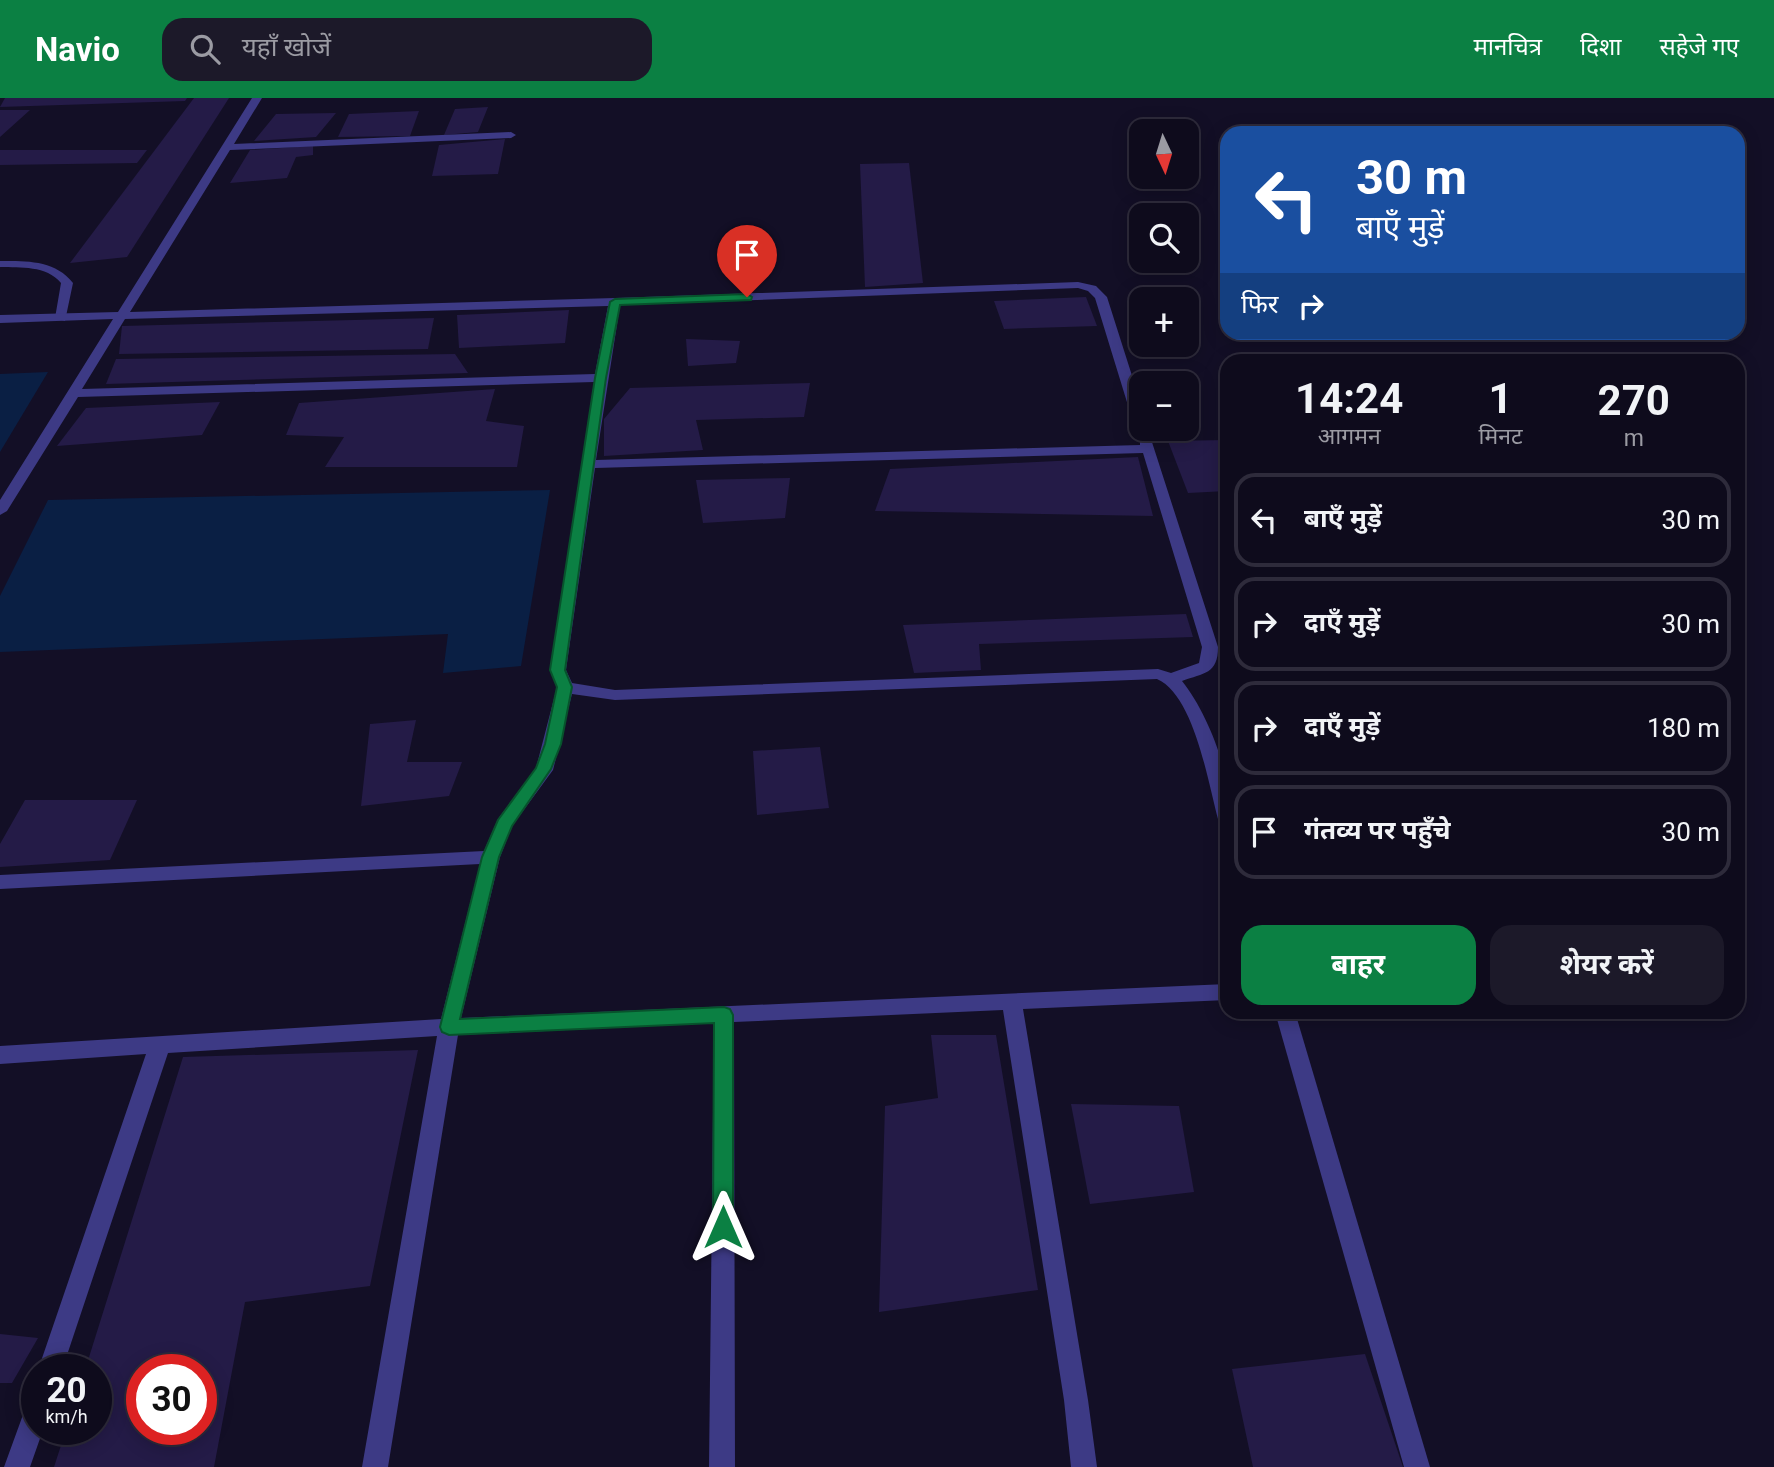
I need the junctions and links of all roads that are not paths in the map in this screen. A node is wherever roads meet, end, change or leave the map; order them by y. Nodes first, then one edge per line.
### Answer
1 (257, 98) edge
2 (511, 135) dead end
3 (226, 147) junction
4 (0, 264) edge
5 (615, 302) junction
6 (119, 317) junction
7 (61, 318) junction
8 (0, 319) edge
9 (601, 378) junction
10 (1129, 386) edge
11 (71, 393) junction
12 (1146, 441) edge
13 (1148, 449) junction
14 (588, 464) junction
15 (0, 511) edge
16 (1170, 679) junction
17 (565, 687) junction
18 (1220, 796) edge
19 (491, 857) junction
20 (0, 883) edge
21 (1220, 992) edge
22 (1012, 1002) junction
23 (724, 1015) junction
24 (1287, 1019) edge
25 (449, 1027) junction
26 (160, 1045) junction
27 (0, 1055) edge
28 (55, 1354) edge
29 (25, 1445) edge
30 (17, 1467) edge
31 (375, 1467) edge
32 (722, 1467) edge
33 (1084, 1467) edge
34 (1417, 1467) edge

1 - 3 street
2 - 3 street
3 - 6 street
4 - 7 street
5 - 6 street
5 - 9 street
5 - 10 street
6 - 7 street
6 - 11 street
7 - 8 street
9 - 11 street
9 - 14 street
11 - 15 street
12 - 13 street
13 - 14 street
13 - 16 street
14 - 17 street
16 - 17 street
16 - 18 street
17 - 19 street
19 - 20 street
19 - 25 street
21 - 22 street
22 - 23 street
22 - 33 street
23 - 25 street
23 - 32 street
24 - 34 street
25 - 26 street
25 - 31 street
26 - 27 street
26 - 28 street
29 - 30 street

